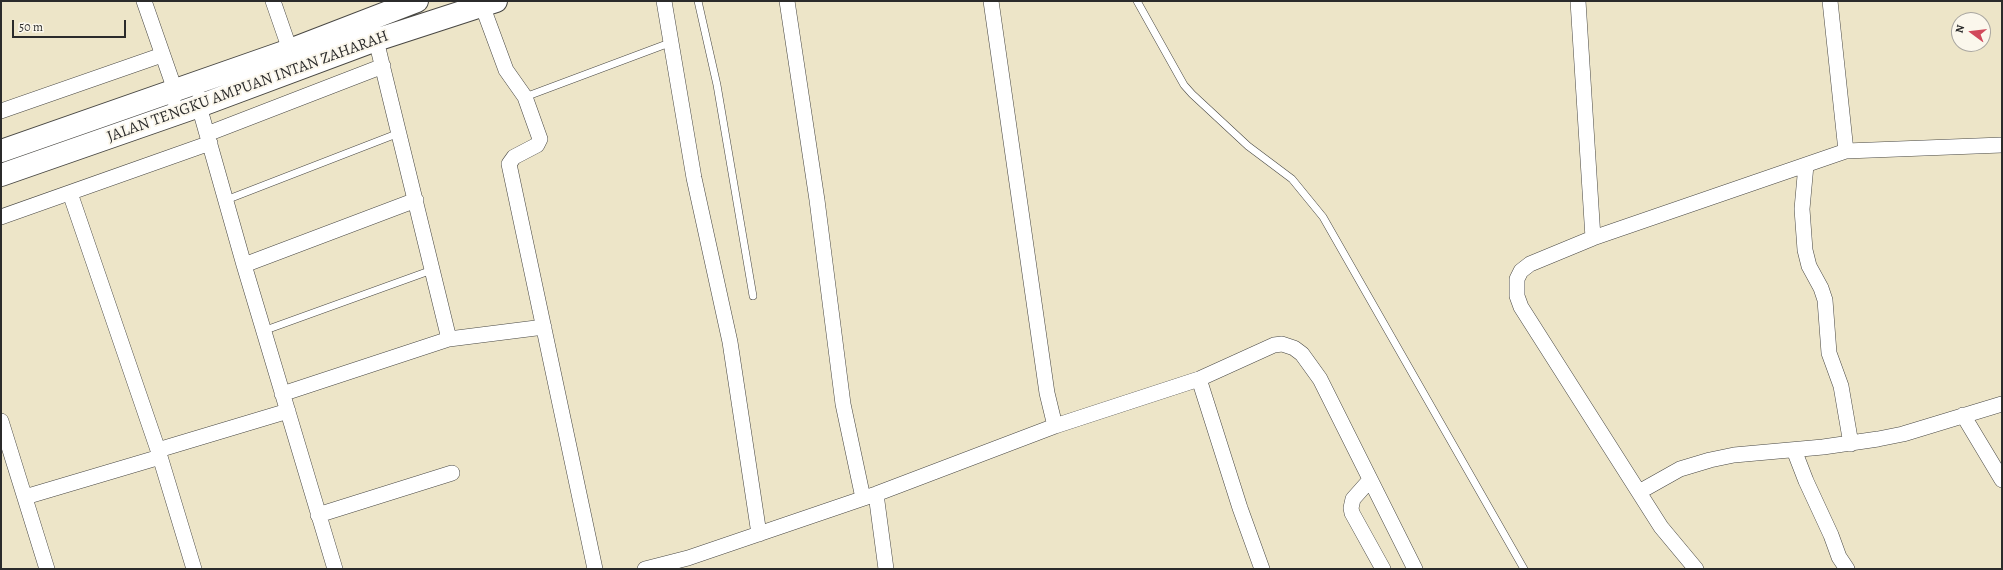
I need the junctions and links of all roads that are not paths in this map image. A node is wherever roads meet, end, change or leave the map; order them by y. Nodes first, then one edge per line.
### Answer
1 (144, 1) edge
2 (273, 1) edge
3 (417, 1) edge
4 (664, 1) edge
5 (698, 1) edge
6 (787, 1) edge
7 (991, 1) edge
8 (1136, 1) edge
9 (1578, 1) edge
10 (1830, 1) edge
11 (489, 3) edge
12 (376, 40) junction
13 (672, 42) junction
14 (298, 47) junction
15 (162, 55) junction
16 (383, 66) junction
17 (175, 90) junction
18 (525, 97) junction
19 (199, 106) junction
20 (1, 111) edge
21 (137, 127) junction
22 (399, 133) junction
23 (208, 138) junction
24 (2002, 145) edge
25 (1, 151) edge
26 (1846, 151) junction
27 (1806, 165) junction
28 (1, 175) edge
29 (70, 193) junction
30 (226, 200) junction
31 (416, 200) junction
32 (1, 217) edge
33 (1593, 238) junction
34 (244, 265) junction
35 (432, 270) junction
36 (753, 296) dead end
37 (544, 327) junction
38 (263, 331) junction
39 (449, 339) junction
40 (1199, 379) junction
41 (282, 394) junction
42 (2002, 404) edge
43 (288, 411) junction
44 (1963, 415) junction
45 (1, 421) edge
46 (1055, 426) junction
47 (1851, 444) junction
48 (1794, 450) junction
49 (159, 454) junction
50 (452, 473) dead end
51 (2002, 480) edge
52 (1369, 481) junction
53 (1639, 492) junction
54 (869, 496) junction
55 (25, 497) junction
56 (318, 515) junction
57 (760, 534) junction
58 (689, 564) edge
59 (47, 569) edge
60 (194, 569) edge
61 (335, 569) edge
62 (595, 569) edge
63 (645, 569) edge
64 (886, 569) edge
65 (1262, 569) edge
66 (1383, 569) edge
67 (1415, 569) edge
68 (1524, 569) edge
69 (1696, 569) edge
70 (1847, 569) edge

1 - 15 street
2 - 14 street
3 - 14 main road, JALAN TENGKU AMPUAN INTAN ZAHARAH
4 - 13 street
5 - 36 lane
6 - 54 street
7 - 46 street
8 - 68 lane
9 - 33 street
10 - 26 street
11 - 12 main road, JALAN TENGKU AMPUAN INTAN ZAHARAH
11 - 18 street
12 - 16 street
12 - 19 main road, JALAN TENGKU AMPUAN INTAN ZAHARAH
13 - 18 lane
13 - 57 street
14 - 17 main road, JALAN TENGKU AMPUAN INTAN ZAHARAH
14 - 19 street
15 - 17 street
15 - 20 street
16 - 22 street
16 - 23 street
17 - 21 street
17 - 25 main road, JALAN TENGKU AMPUAN INTAN ZAHARAH
18 - 37 street
19 - 21 main road, JALAN TENGKU AMPUAN INTAN ZAHARAH
19 - 23 street
21 - 28 main road, JALAN TENGKU AMPUAN INTAN ZAHARAH
22 - 30 lane
22 - 31 street
23 - 29 street
23 - 30 street
24 - 26 street
26 - 27 street
27 - 33 street
27 - 47 street
29 - 32 street
29 - 49 street
30 - 34 street
31 - 34 street
31 - 35 street
33 - 53 street
34 - 38 street
35 - 38 lane
35 - 39 street
37 - 39 street
37 - 62 street
38 - 41 street
39 - 41 street
40 - 46 street
40 - 52 street
40 - 65 street
41 - 43 street
42 - 44 street
43 - 49 street
43 - 56 street
44 - 47 street
44 - 51 street
45 - 55 street
46 - 54 street
47 - 48 street
48 - 53 street
48 - 70 street
49 - 55 street
49 - 60 street
50 - 56 street
52 - 66 street
52 - 67 street
53 - 69 street
54 - 57 street
54 - 64 street
55 - 59 street
56 - 61 street
57 - 58 street
58 - 63 street

